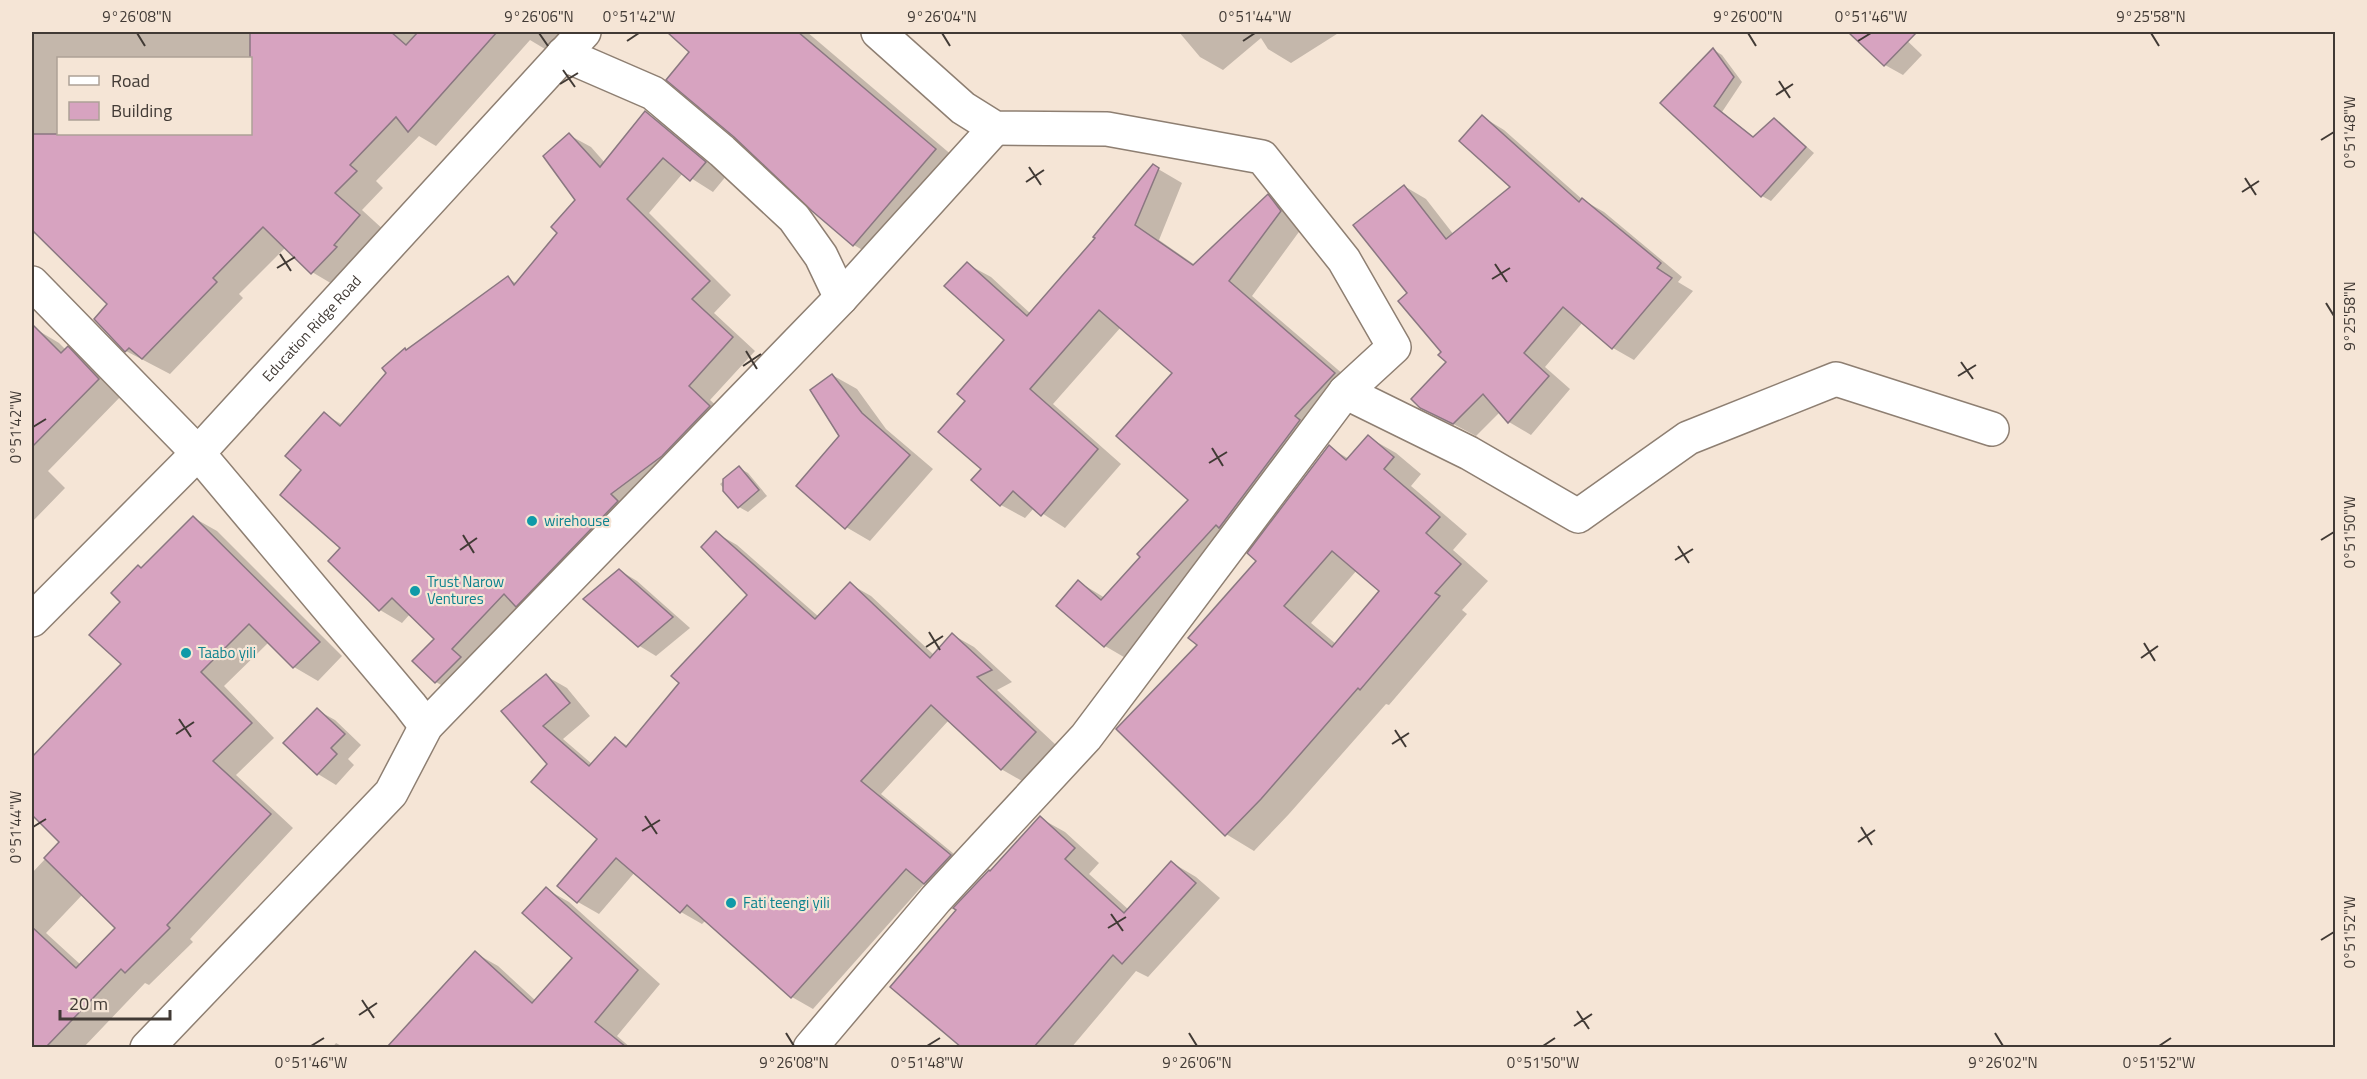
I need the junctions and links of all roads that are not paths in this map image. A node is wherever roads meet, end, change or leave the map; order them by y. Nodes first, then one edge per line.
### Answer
1 (878, 32) edge
2 (574, 43) edge
3 (995, 128) junction
4 (32, 283) edge
5 (841, 297) junction
6 (1345, 392) junction
7 (1992, 429) dead end
8 (198, 453) junction
9 (32, 620) edge
10 (426, 726) junction
11 (147, 1047) edge
12 (810, 1047) edge

1 - 3 street
2 - 5 street
2 - 8 street, Education Ridge Road
3 - 5 street
3 - 6 street
4 - 8 street
5 - 10 street
6 - 7 street
6 - 12 street
8 - 9 street, Education Ridge Road
8 - 10 street
10 - 11 street

